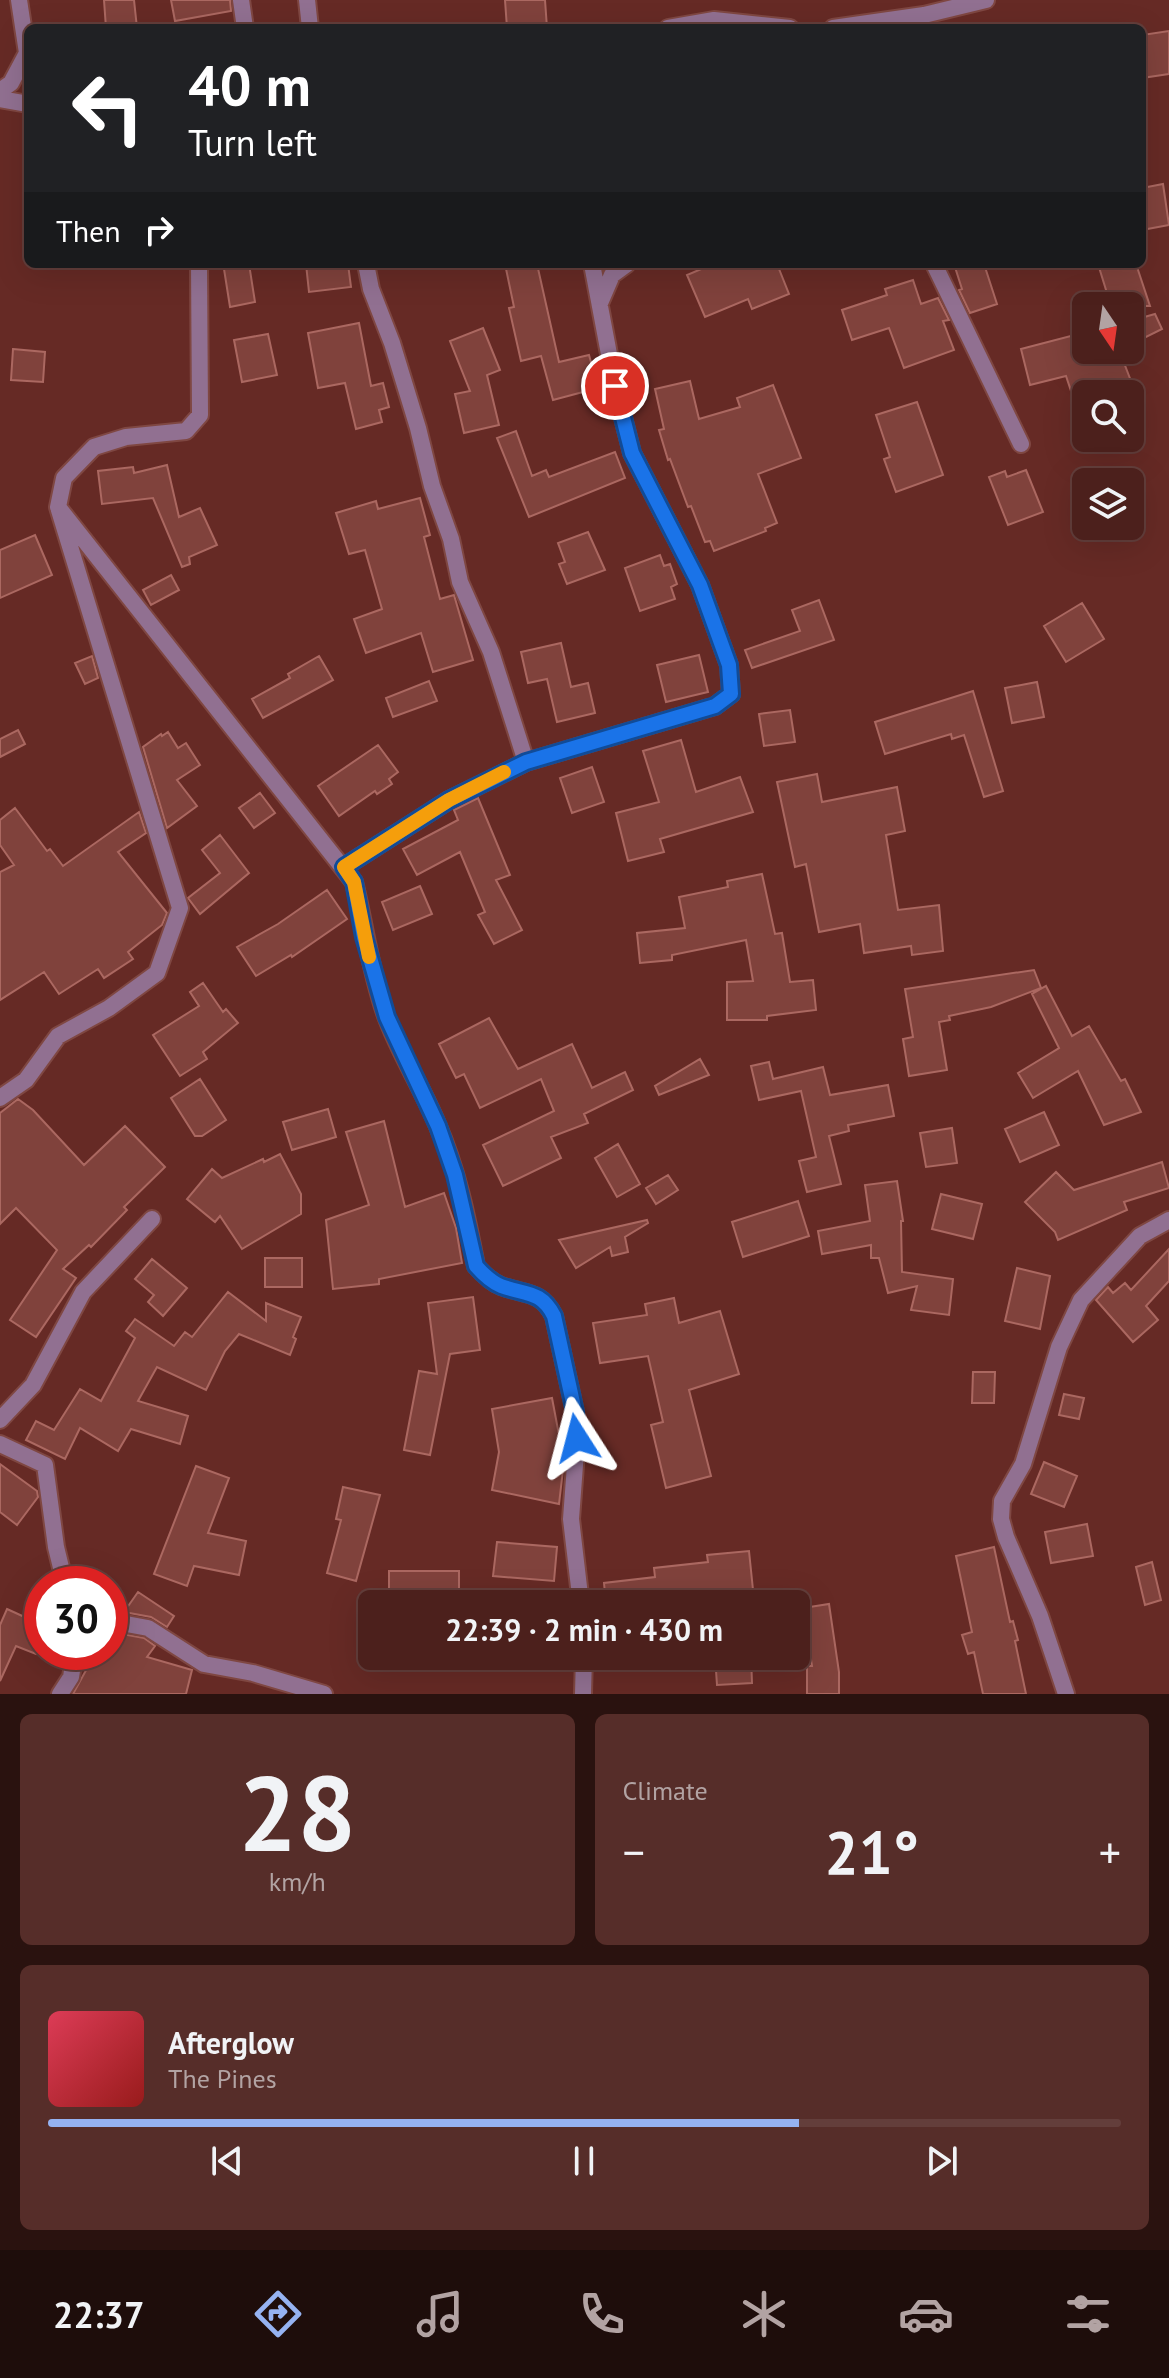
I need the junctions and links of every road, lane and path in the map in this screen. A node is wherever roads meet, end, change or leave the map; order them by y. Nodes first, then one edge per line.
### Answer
1 (19, 0) edge
2 (241, 0) edge
3 (307, 0) edge
4 (986, 0) edge
5 (244, 24) edge
6 (310, 24) edge
7 (691, 24) edge
8 (752, 24) edge
9 (861, 24) edge
10 (24, 33) edge
11 (24, 59) edge
12 (0, 91) edge
13 (0, 99) edge
14 (24, 103) edge
15 (199, 268) edge
16 (367, 268) edge
17 (593, 268) edge
18 (622, 268) edge
19 (936, 268) edge
20 (600, 303) junction
21 (1021, 444) dead end
22 (58, 507) junction
23 (526, 762) junction
24 (344, 867) junction
25 (0, 1098) edge
26 (152, 1219) dead end
27 (1169, 1220) edge
28 (0, 1420) edge
29 (0, 1444) edge
30 (61, 1566) edge
31 (579, 1590) edge
32 (128, 1624) edge
33 (72, 1670) edge
34 (584, 1670) edge
35 (60, 1694) edge
36 (324, 1694) edge
37 (583, 1694) edge
38 (1066, 1694) edge

1 - 10 street
2 - 5 street
3 - 6 street
4 - 9 street
7 - 8 street
11 - 12 street
13 - 14 street
15 - 22 street
16 - 23 street
17 - 20 street
18 - 20 street
19 - 21 street
20 - 23 street
22 - 24 street
22 - 25 street
23 - 24 street
24 - 31 street
26 - 28 street
27 - 38 street
29 - 30 street
32 - 36 street
33 - 35 street
34 - 37 street

